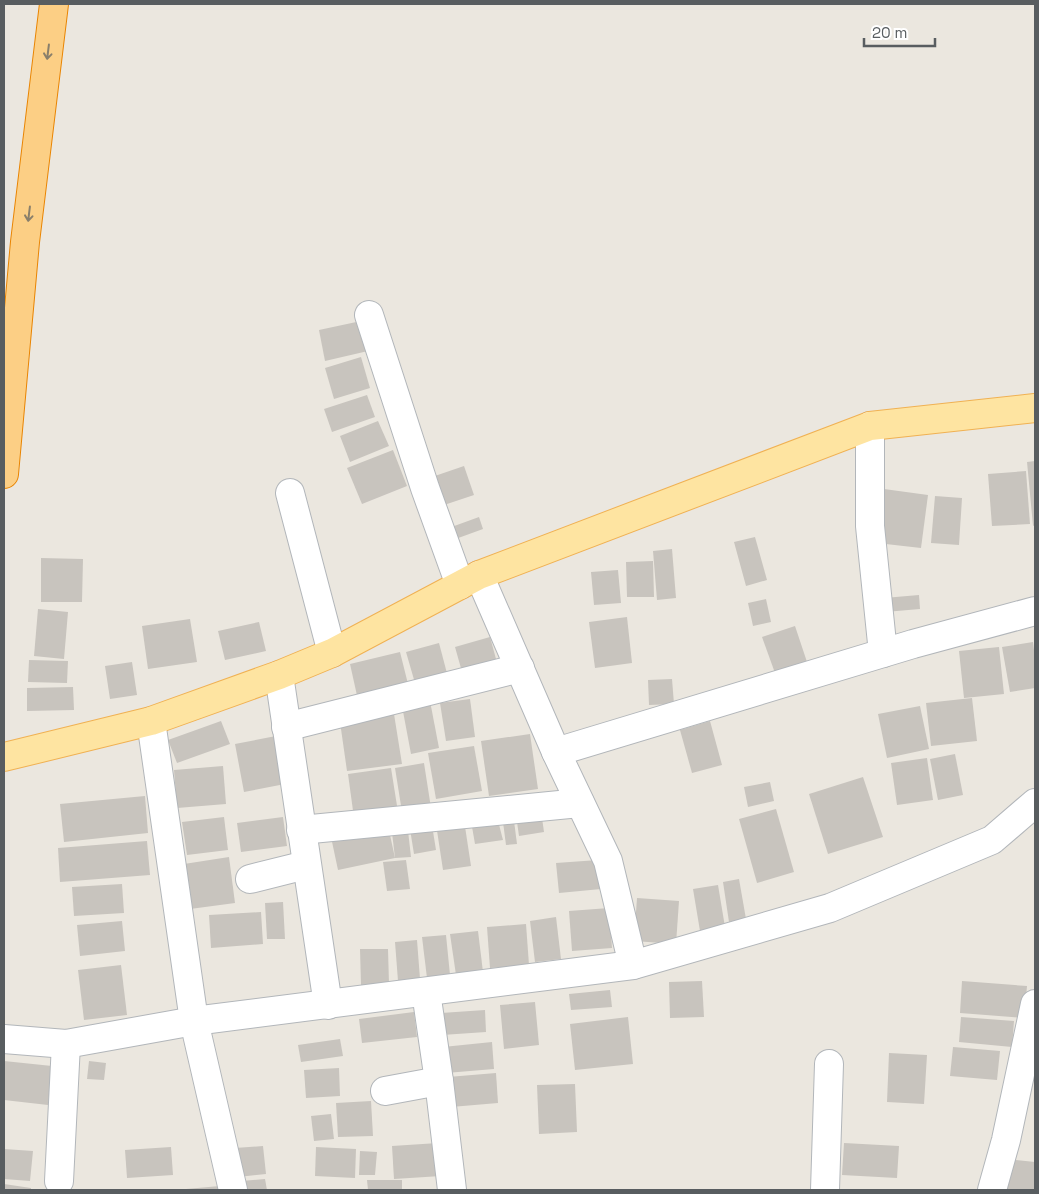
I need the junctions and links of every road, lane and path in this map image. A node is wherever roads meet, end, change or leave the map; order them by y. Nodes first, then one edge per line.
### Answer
1 (54, 4) edge
2 (369, 316) dead end
3 (1035, 408) edge
4 (870, 426) junction
5 (4, 474) edge
6 (290, 493) dead end
7 (470, 580) junction
8 (1035, 611) edge
9 (332, 653) junction
10 (883, 653) junction
11 (520, 668) junction
12 (279, 675) junction
13 (151, 722) junction
14 (286, 727) junction
15 (556, 752) junction
16 (4, 757) edge
17 (580, 803) junction
18 (1035, 803) edge
19 (301, 830) junction
20 (306, 865) junction
21 (250, 880) dead end
22 (633, 965) junction
23 (426, 992) junction
24 (1035, 1004) edge
25 (328, 1005) junction
26 (194, 1021) junction
27 (4, 1039) edge
28 (66, 1044) junction
29 (829, 1064) dead end
30 (439, 1081) junction
31 (386, 1091) dead end
32 (59, 1181) dead end
33 (233, 1190) edge
34 (452, 1190) edge
35 (825, 1190) edge
36 (992, 1190) edge

1 -> 5 highway
2 - 7 street
3 - 4 main road
4 - 7 main road
4 - 10 street
6 - 9 street
7 - 9 main road
7 - 11 street
8 - 10 street
9 - 12 main road
10 - 15 street
11 - 14 street
11 - 15 street
12 - 13 main road
12 - 14 street
13 - 16 main road
13 - 26 street
14 - 19 street
15 - 17 street
17 - 19 street
17 - 22 street
18 - 22 street
19 - 20 street
20 - 21 street
20 - 25 street
22 - 23 street
23 - 25 street
23 - 30 street
24 - 36 street
25 - 26 street
26 - 28 street
26 - 33 street
27 - 28 street
28 - 32 street
29 - 35 street
30 - 31 street
30 - 34 street

